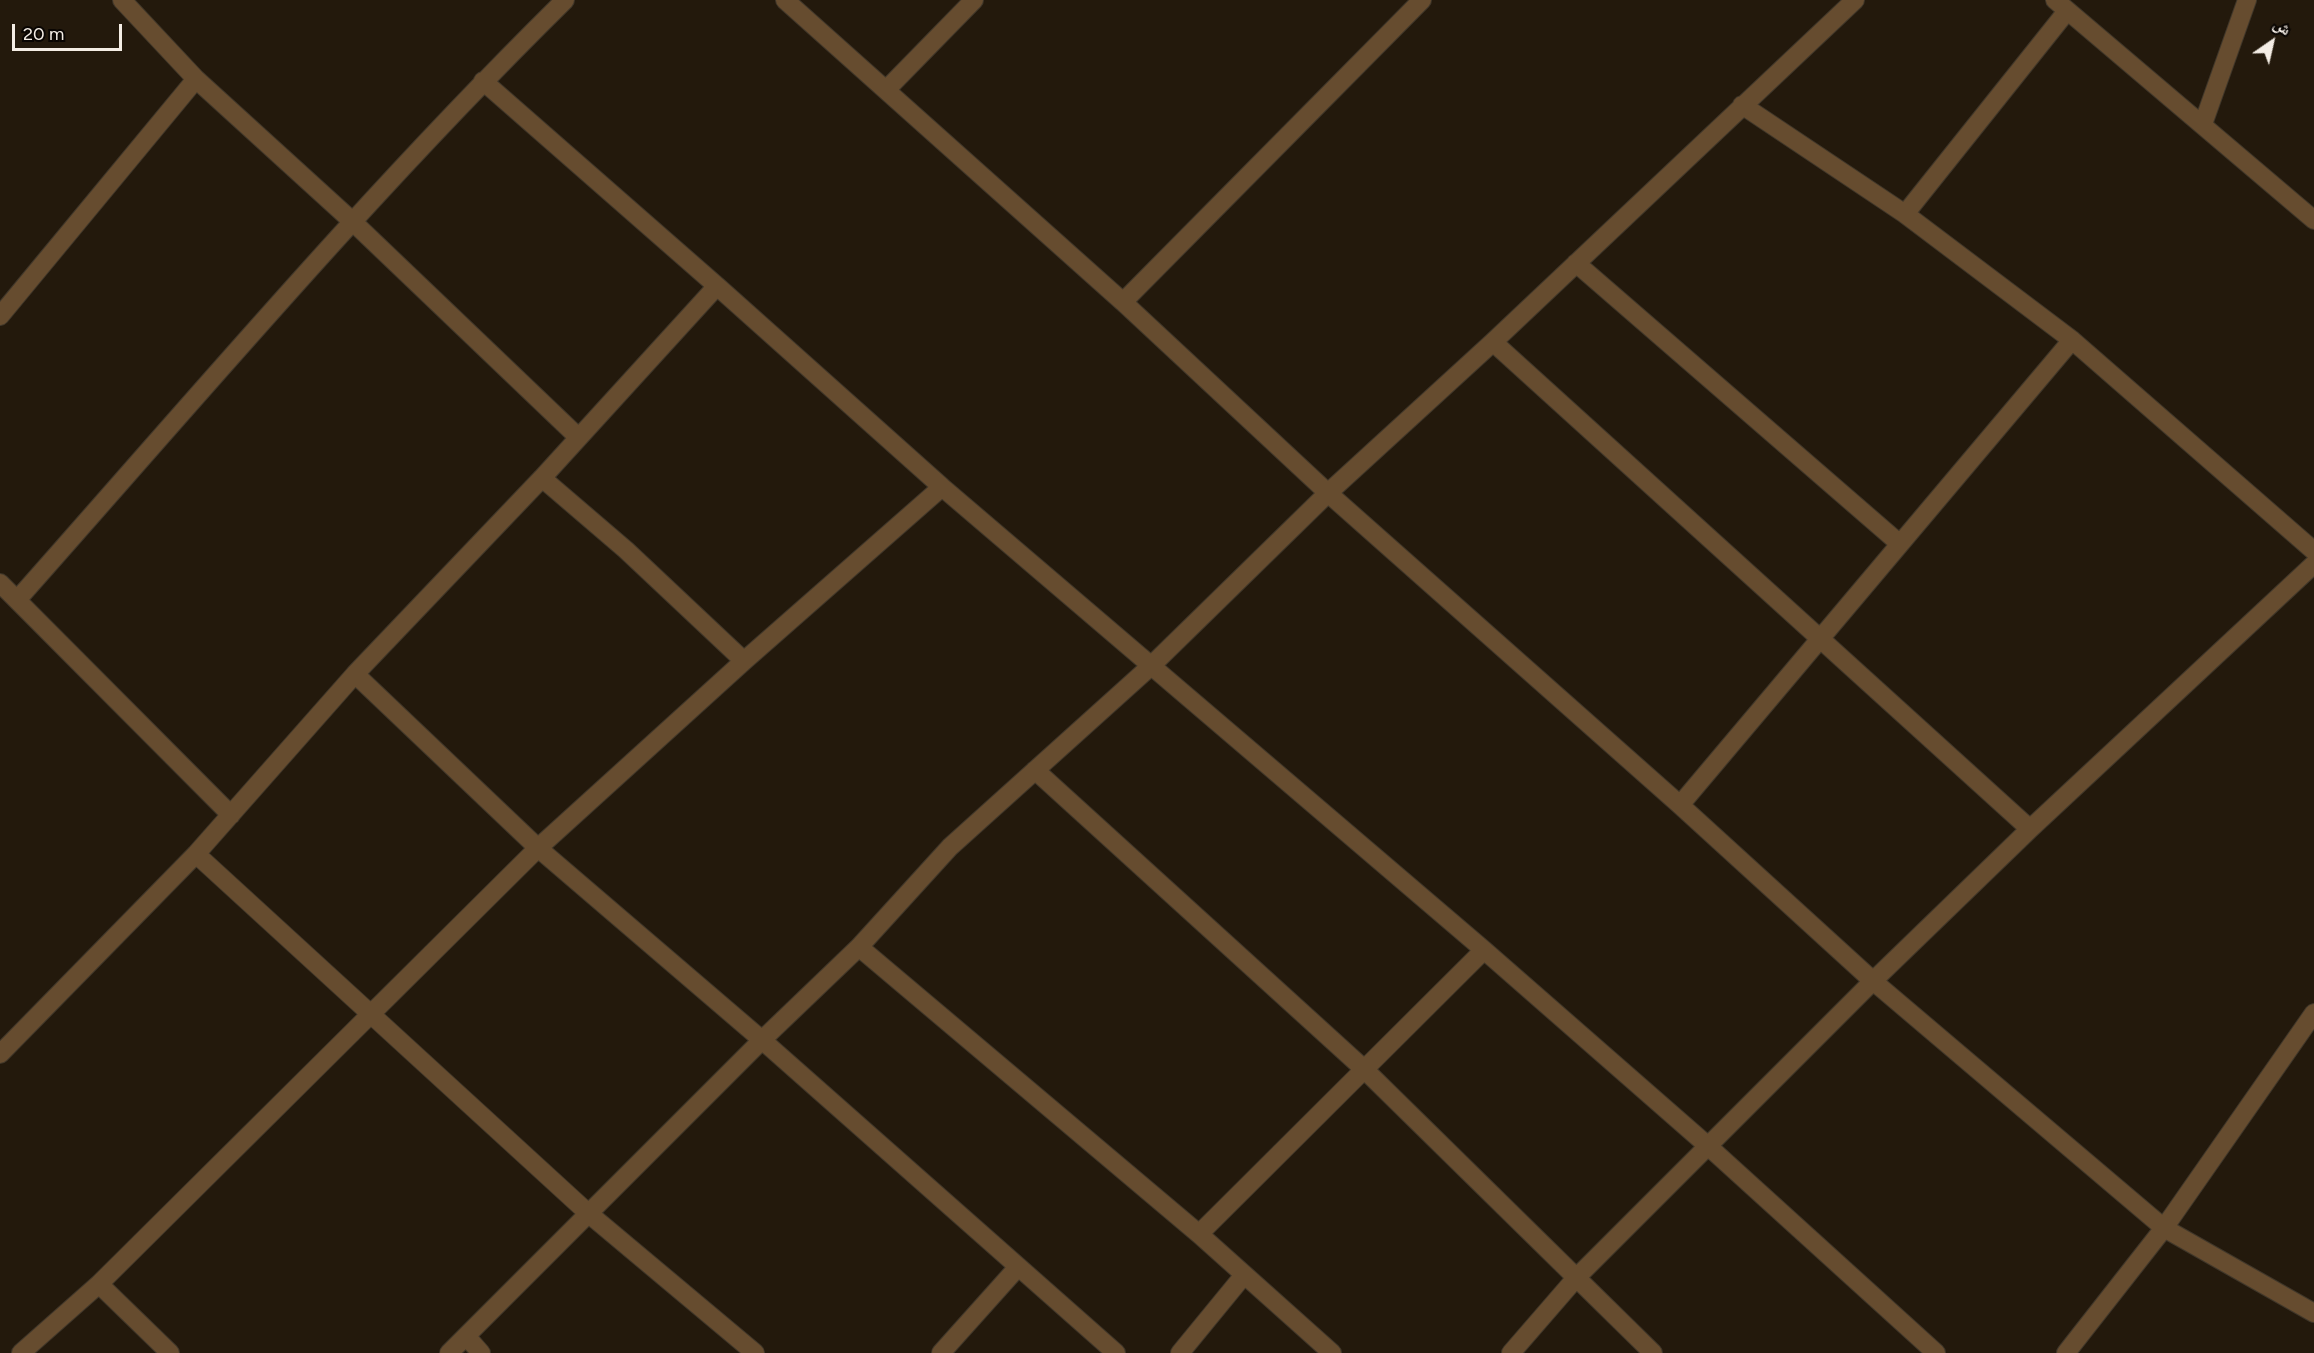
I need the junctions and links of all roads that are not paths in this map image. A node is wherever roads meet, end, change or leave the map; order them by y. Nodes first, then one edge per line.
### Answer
1 (122, 0) edge
2 (565, 0) edge
3 (785, 0) edge
4 (974, 0) edge
5 (1422, 0) edge
6 (1856, 0) edge
7 (2247, 0) edge
8 (2061, 5) edge
9 (196, 79) junction
10 (483, 81) junction
11 (886, 90) junction
12 (1742, 105) junction
13 (2203, 124) junction
14 (1905, 214) junction
15 (2314, 220) edge
16 (352, 221) junction
17 (1576, 263) junction
18 (717, 286) junction
19 (1123, 302) junction
20 (0, 316) edge
21 (2072, 340) junction
22 (1493, 342) junction
23 (578, 437) junction
24 (542, 478) junction
25 (942, 487) junction
26 (1328, 493) junction
27 (1899, 544) junction
28 (2314, 551) edge
29 (2314, 564) edge
30 (0, 583) edge
31 (17, 600) junction
32 (1820, 639) junction
33 (744, 661) junction
34 (1152, 665) junction
35 (355, 674) junction
36 (1035, 770) junction
37 (1680, 805) junction
38 (231, 815) junction
39 (2030, 829) junction
40 (538, 848) junction
41 (196, 854) junction
42 (860, 947) junction
43 (1484, 950) junction
44 (1873, 981) junction
45 (2314, 1013) edge
46 (371, 1016) junction
47 (762, 1040) junction
48 (0, 1054) edge
49 (1365, 1070) junction
50 (1708, 1146) junction
51 (588, 1214) junction
52 (2164, 1228) junction
53 (1199, 1233) junction
54 (1018, 1267) junction
55 (1244, 1275) junction
56 (1576, 1278) junction
57 (99, 1284) junction
58 (2314, 1313) edge
59 (467, 1337) junction
60 (21, 1353) edge
61 (170, 1353) edge
62 (448, 1353) edge
63 (481, 1353) edge
64 (755, 1353) edge
65 (941, 1353) edge
66 (1116, 1353) edge
67 (1180, 1353) edge
68 (1332, 1353) edge
69 (1511, 1353) edge
70 (1653, 1353) edge
71 (1936, 1353) edge
72 (2066, 1353) edge

1 - 9 street
2 - 10 street
3 - 11 street
4 - 11 street
5 - 19 street
6 - 12 street
7 - 13 street
8 - 13 street
8 - 14 street
9 - 16 street
9 - 20 street
10 - 16 street
10 - 18 street
11 - 19 street
12 - 14 street
12 - 17 street
13 - 15 street
14 - 21 street
16 - 23 street
16 - 31 street
17 - 22 street
17 - 27 street
18 - 23 street
18 - 25 street
19 - 26 street
21 - 27 street
21 - 28 street
22 - 26 street
22 - 32 street
23 - 24 street
24 - 33 street
24 - 35 street
25 - 33 street
25 - 34 street
26 - 34 street
26 - 37 street
27 - 32 street
29 - 39 street
30 - 31 street
31 - 38 street
32 - 37 street
32 - 39 street
33 - 40 street
34 - 36 street
34 - 43 street
35 - 38 street
35 - 40 street
36 - 42 street
36 - 49 street
37 - 44 street
38 - 41 street
39 - 44 street
40 - 46 street
40 - 47 street
41 - 46 street
41 - 48 street
42 - 47 street
42 - 53 street
43 - 49 street
43 - 50 street
44 - 50 street
44 - 52 street
45 - 52 street
46 - 51 street
46 - 57 street
47 - 51 street
47 - 54 street
49 - 53 street
49 - 56 street
50 - 56 street
50 - 71 street
51 - 59 street
51 - 64 street
52 - 58 street
52 - 72 street
53 - 55 street
54 - 65 street
54 - 66 street
55 - 67 street
55 - 68 street
56 - 69 street
56 - 70 street
57 - 60 street
57 - 61 street
59 - 62 street
59 - 63 street

